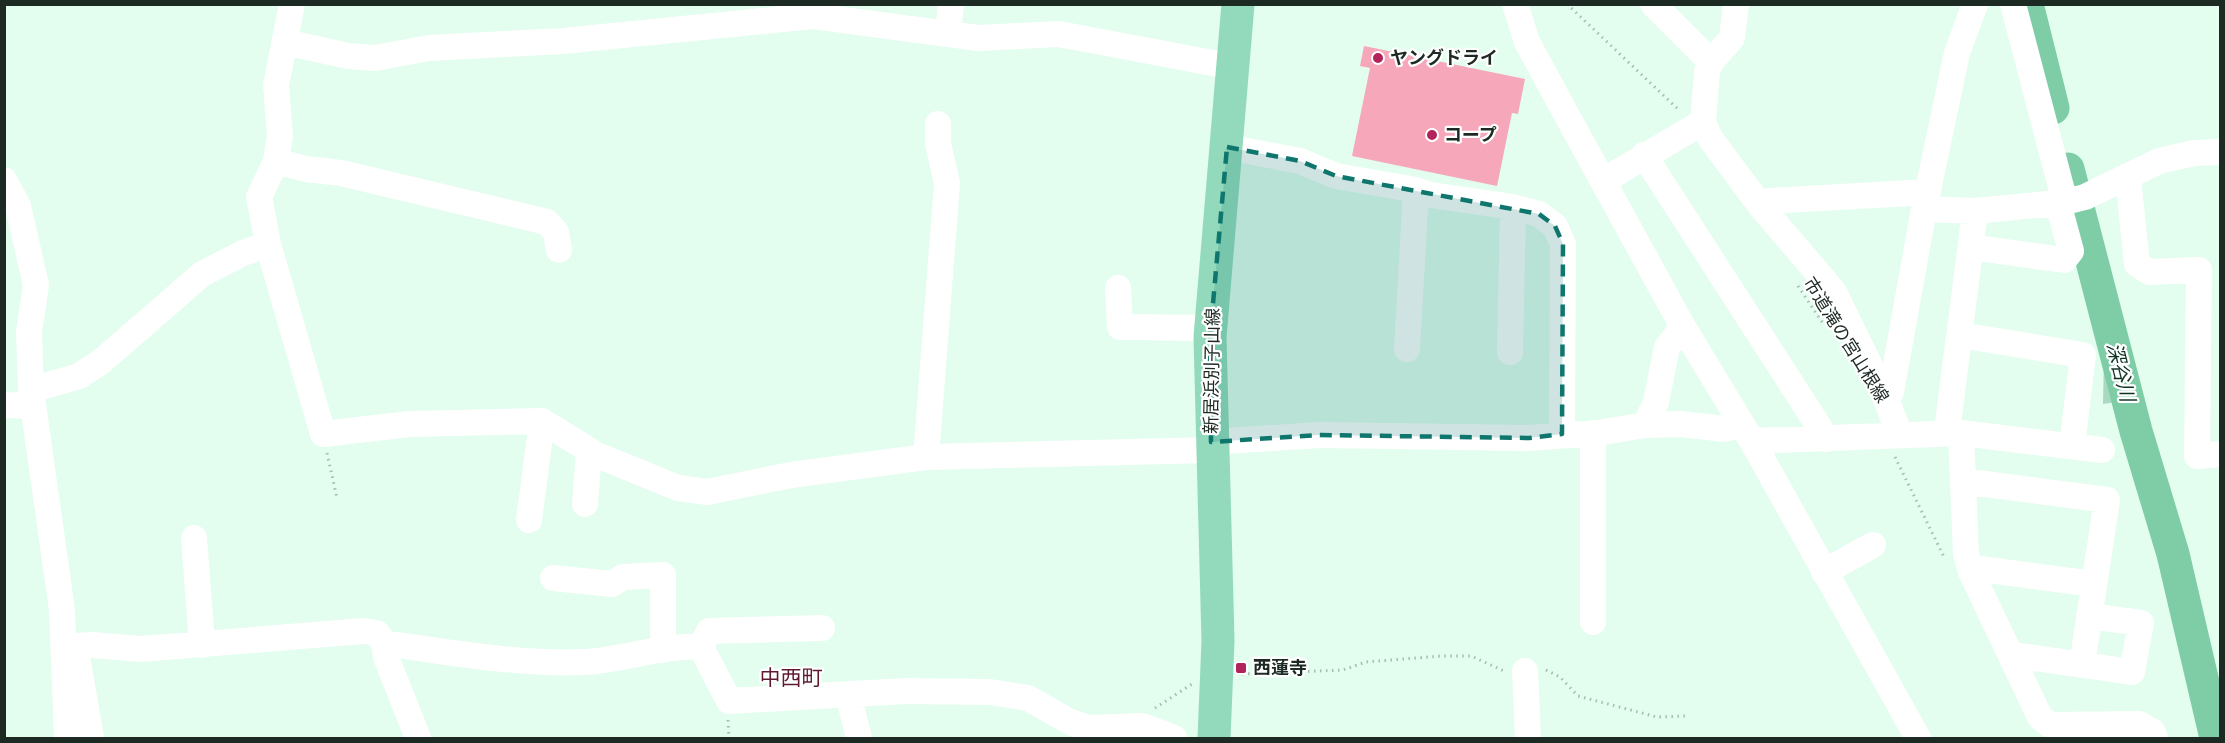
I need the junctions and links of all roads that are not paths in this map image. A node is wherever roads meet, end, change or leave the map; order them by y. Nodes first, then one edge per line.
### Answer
1 (292, 4) edge
2 (951, 4) edge
3 (1238, 4) edge
4 (1515, 4) edge
5 (1653, 4) edge
6 (1736, 4) edge
7 (1975, 4) edge
8 (2013, 4) edge
9 (948, 33) junction
10 (285, 42) junction
11 (1711, 62) junction
12 (1234, 67) junction
13 (938, 124) dead end
14 (1695, 125) junction
15 (1227, 147) junction
16 (2220, 152) edge
17 (1644, 155) junction
18 (276, 161) junction
19 (2128, 178) junction
20 (4, 180) edge
21 (1603, 181) junction
22 (1416, 190) junction
23 (1926, 200) junction
24 (2069, 201) junction
25 (1759, 204) junction
26 (1513, 207) junction
27 (1975, 211) junction
28 (268, 244) junction
29 (1971, 247) junction
30 (558, 250) dead end
31 (1118, 288) dead end
32 (1683, 327) junction
33 (1211, 328) junction
34 (1959, 335) junction
35 (1407, 350) dead end
36 (1510, 352) dead end
37 (32, 398) junction
38 (1886, 399) junction
39 (4, 405) edge
40 (542, 421) junction
41 (1645, 425) junction
42 (1954, 432) junction
43 (1593, 433) junction
44 (1746, 433) junction
45 (1562, 434) junction
46 (1894, 436) junction
47 (1827, 438) junction
48 (1211, 446) junction
49 (2072, 446) junction
50 (2103, 450) dead end
51 (590, 451) junction
52 (2220, 454) edge
53 (926, 457) junction
54 (1963, 481) junction
55 (585, 504) dead end
56 (529, 520) dead end
57 (194, 538) dead end
58 (1873, 545) dead end
59 (1960, 569) junction
60 (1824, 572) junction
61 (553, 578) dead end
62 (2094, 584) junction
63 (2089, 616) junction
64 (1592, 622) dead end
65 (822, 628) dead end
66 (384, 643) junction
67 (202, 645) junction
68 (70, 647) junction
69 (701, 647) junction
70 (663, 650) junction
71 (2012, 659) junction
72 (2082, 665) junction
73 (1526, 671) road end
74 (848, 694) junction
75 (68, 738) edge
76 (91, 738) edge
77 (418, 738) edge
78 (859, 738) edge
79 (1174, 738) edge
80 (1214, 738) edge
81 (1528, 738) edge
82 (1918, 738) edge
83 (2155, 738) edge

1 - 10 street
2 - 9 street
3 - 12 main road, 新居浜別子山線
4 - 21 street
5 - 11 street
6 - 11 street
7 - 23 street
8 - 24 street
9 - 10 street
9 - 12 street
10 - 18 street
11 - 14 street
12 - 15 main road, 新居浜別子山線
13 - 53 street
14 - 17 street
14 - 25 street
15 - 22 street
15 - 33 main road, 新居浜別子山線
16 - 19 street
17 - 21 street
17 - 47 street
18 - 28 street
18 - 30 street
19 - 24 street
19 - 52 street
20 - 37 street
21 - 32 street
22 - 26 street
22 - 35 street
23 - 25 street
23 - 27 street
23 - 38 street
24 - 27 street
24 - 29 street
25 - 38 street
26 - 36 street
26 - 45 street
27 - 29 street
28 - 37 street
28 - 40 street
29 - 34 street
31 - 33 street
32 - 41 street
32 - 44 street
33 - 48 main road, 新居浜別子山線
34 - 42 street
34 - 49 street
37 - 39 street
37 - 68 street
38 - 46 street
40 - 51 street
40 - 56 street
41 - 43 street
41 - 44 street
42 - 46 street
42 - 49 street
42 - 54 street
43 - 45 street
43 - 64 street
44 - 47 street
44 - 60 street
45 - 48 street
46 - 47 street
48 - 53 street
48 - 80 main road, 新居浜別子山線
49 - 50 street
51 - 53 street
51 - 55 street
54 - 59 street
54 - 62 street
57 - 67 street
58 - 60 street
59 - 62 street
59 - 71 street
60 - 82 street
61 - 70 street
62 - 63 street
63 - 72 street
63 - 72 street
65 - 69 street
66 - 67 street
66 - 70 street
66 - 77 street
67 - 68 street
68 - 75 street
68 - 76 street
69 - 70 street
69 - 74 street
71 - 72 street
71 - 83 street
73 - 81 street
74 - 78 street
74 - 79 street

